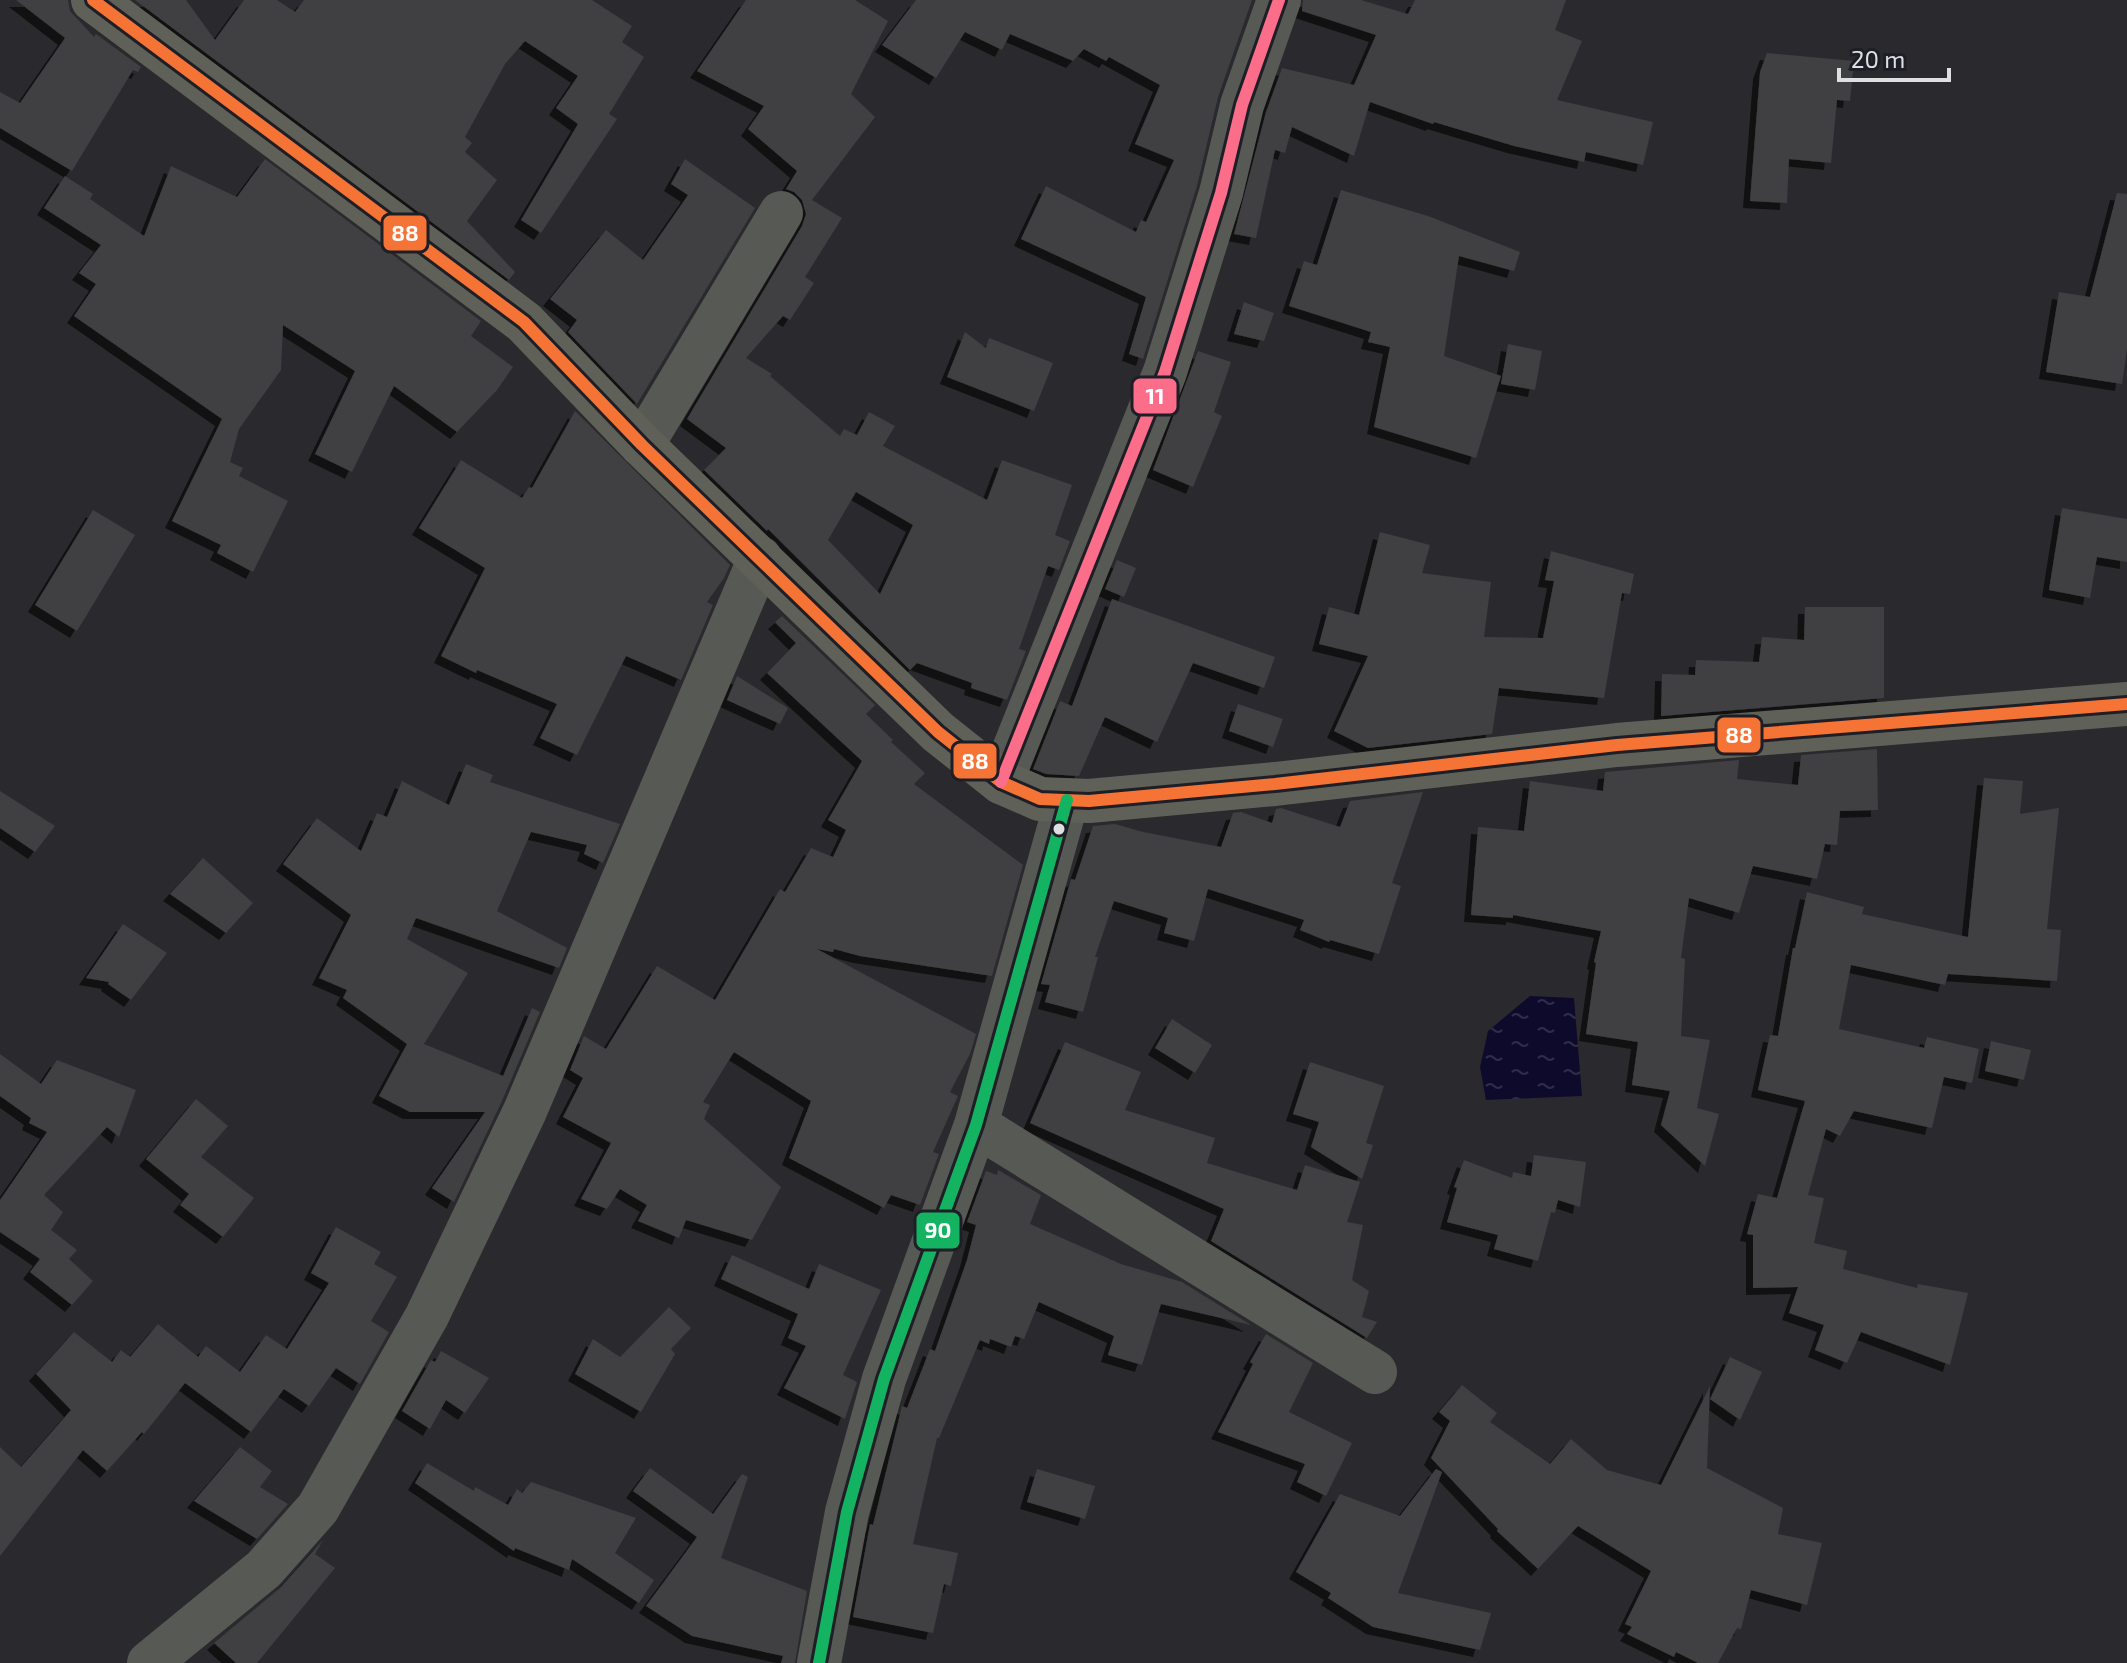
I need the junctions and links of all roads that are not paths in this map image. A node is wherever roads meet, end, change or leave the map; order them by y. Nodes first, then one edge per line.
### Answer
1 (1279, 0) edge
2 (100, 2) edge
3 (781, 213) dead end
4 (642, 445) junction
5 (760, 558) junction
6 (2127, 704) edge
7 (1001, 782) junction
8 (1067, 800) junction
9 (976, 1125) junction
10 (1375, 1372) dead end
11 (149, 1663) edge
12 (819, 1663) edge

1 - 7 street
2 - 4 main road
3 - 4 street
4 - 5 main road
5 - 7 main road
5 - 11 street
6 - 8 main road
7 - 8 main road
8 - 9 street
9 - 10 street
9 - 12 street

